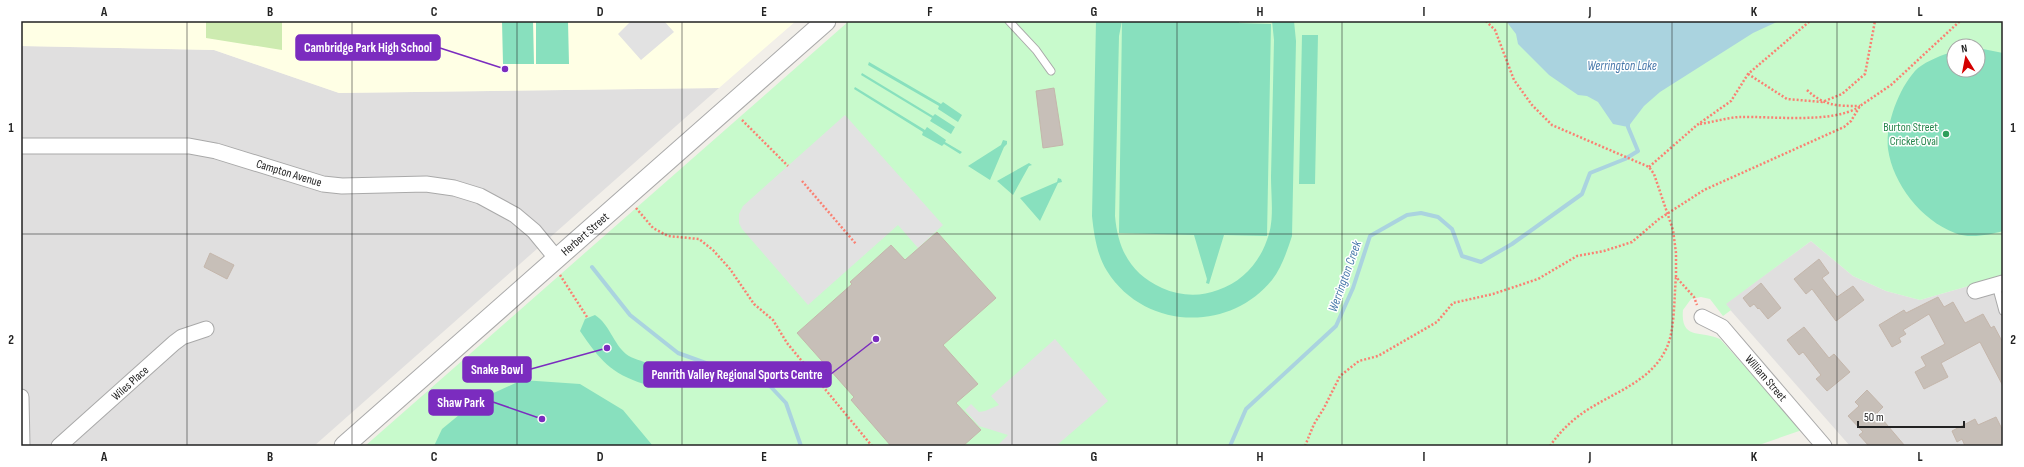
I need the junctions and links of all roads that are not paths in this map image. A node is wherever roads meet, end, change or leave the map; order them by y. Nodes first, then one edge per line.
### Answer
1 (826, 21) edge
2 (1009, 21) edge
3 (1051, 71) dead end
4 (21, 146) edge
5 (554, 261) junction
6 (2000, 284) edge
7 (1975, 291) dead end
8 (2003, 311) edge
9 (1702, 316) road end
10 (206, 329) dead end
11 (21, 397) edge
12 (22, 446) edge
13 (60, 446) edge
14 (344, 446) edge
15 (1824, 446) edge

1 - 5 street, Herbert Street
2 - 3 lane
4 - 5 street, Campton Avenue
5 - 14 street, Herbert Street
6 - 7 street
6 - 8 lane
9 - 15 street, William Street
10 - 13 street, Wiles Place
11 - 12 street

